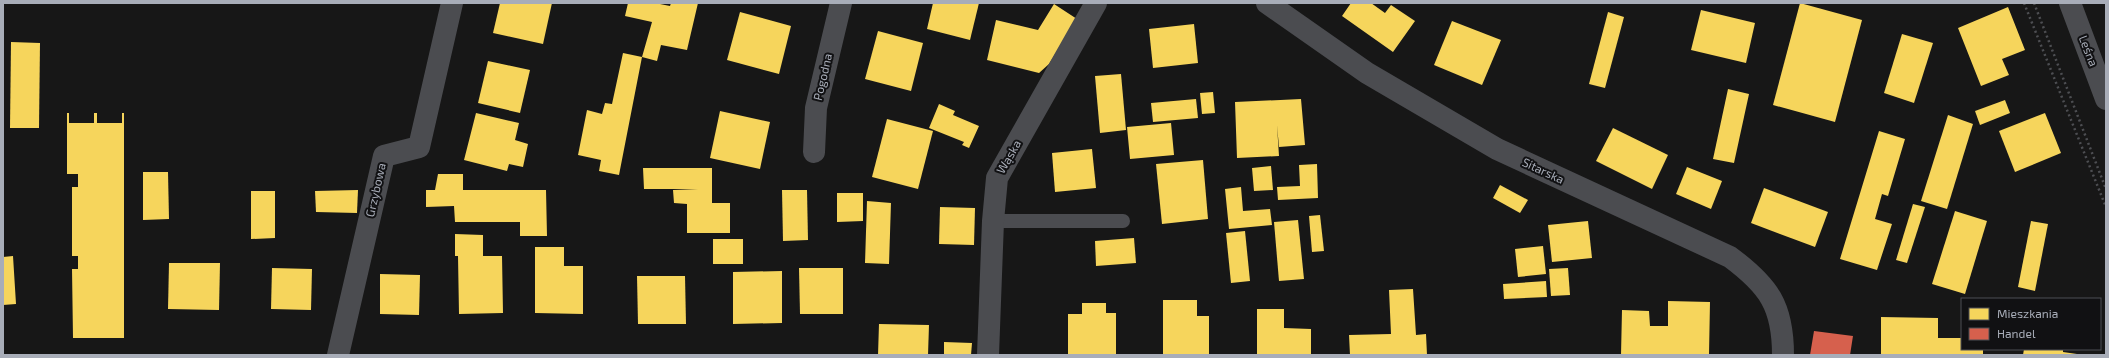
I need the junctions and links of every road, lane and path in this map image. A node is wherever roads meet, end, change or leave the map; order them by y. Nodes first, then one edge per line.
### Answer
1 (452, 3) edge
2 (841, 3) edge
3 (1096, 3) edge
4 (1267, 3) edge
5 (2024, 3) edge
6 (2034, 3) edge
7 (2070, 3) edge
8 (2106, 99) edge
9 (814, 152) dead end
10 (2106, 190) edge
11 (2106, 207) edge
12 (992, 221) junction
13 (1123, 221) dead end
14 (338, 355) edge
15 (988, 355) edge
16 (1783, 355) edge

1 - 14 street, Grzybowa
2 - 9 street, Pogodna
3 - 12 street, Wąska
4 - 16 street, Sitarska
5 - 11 path
6 - 10 path
7 - 8 street, Leśna
12 - 13 lane
12 - 15 street, Wąska

